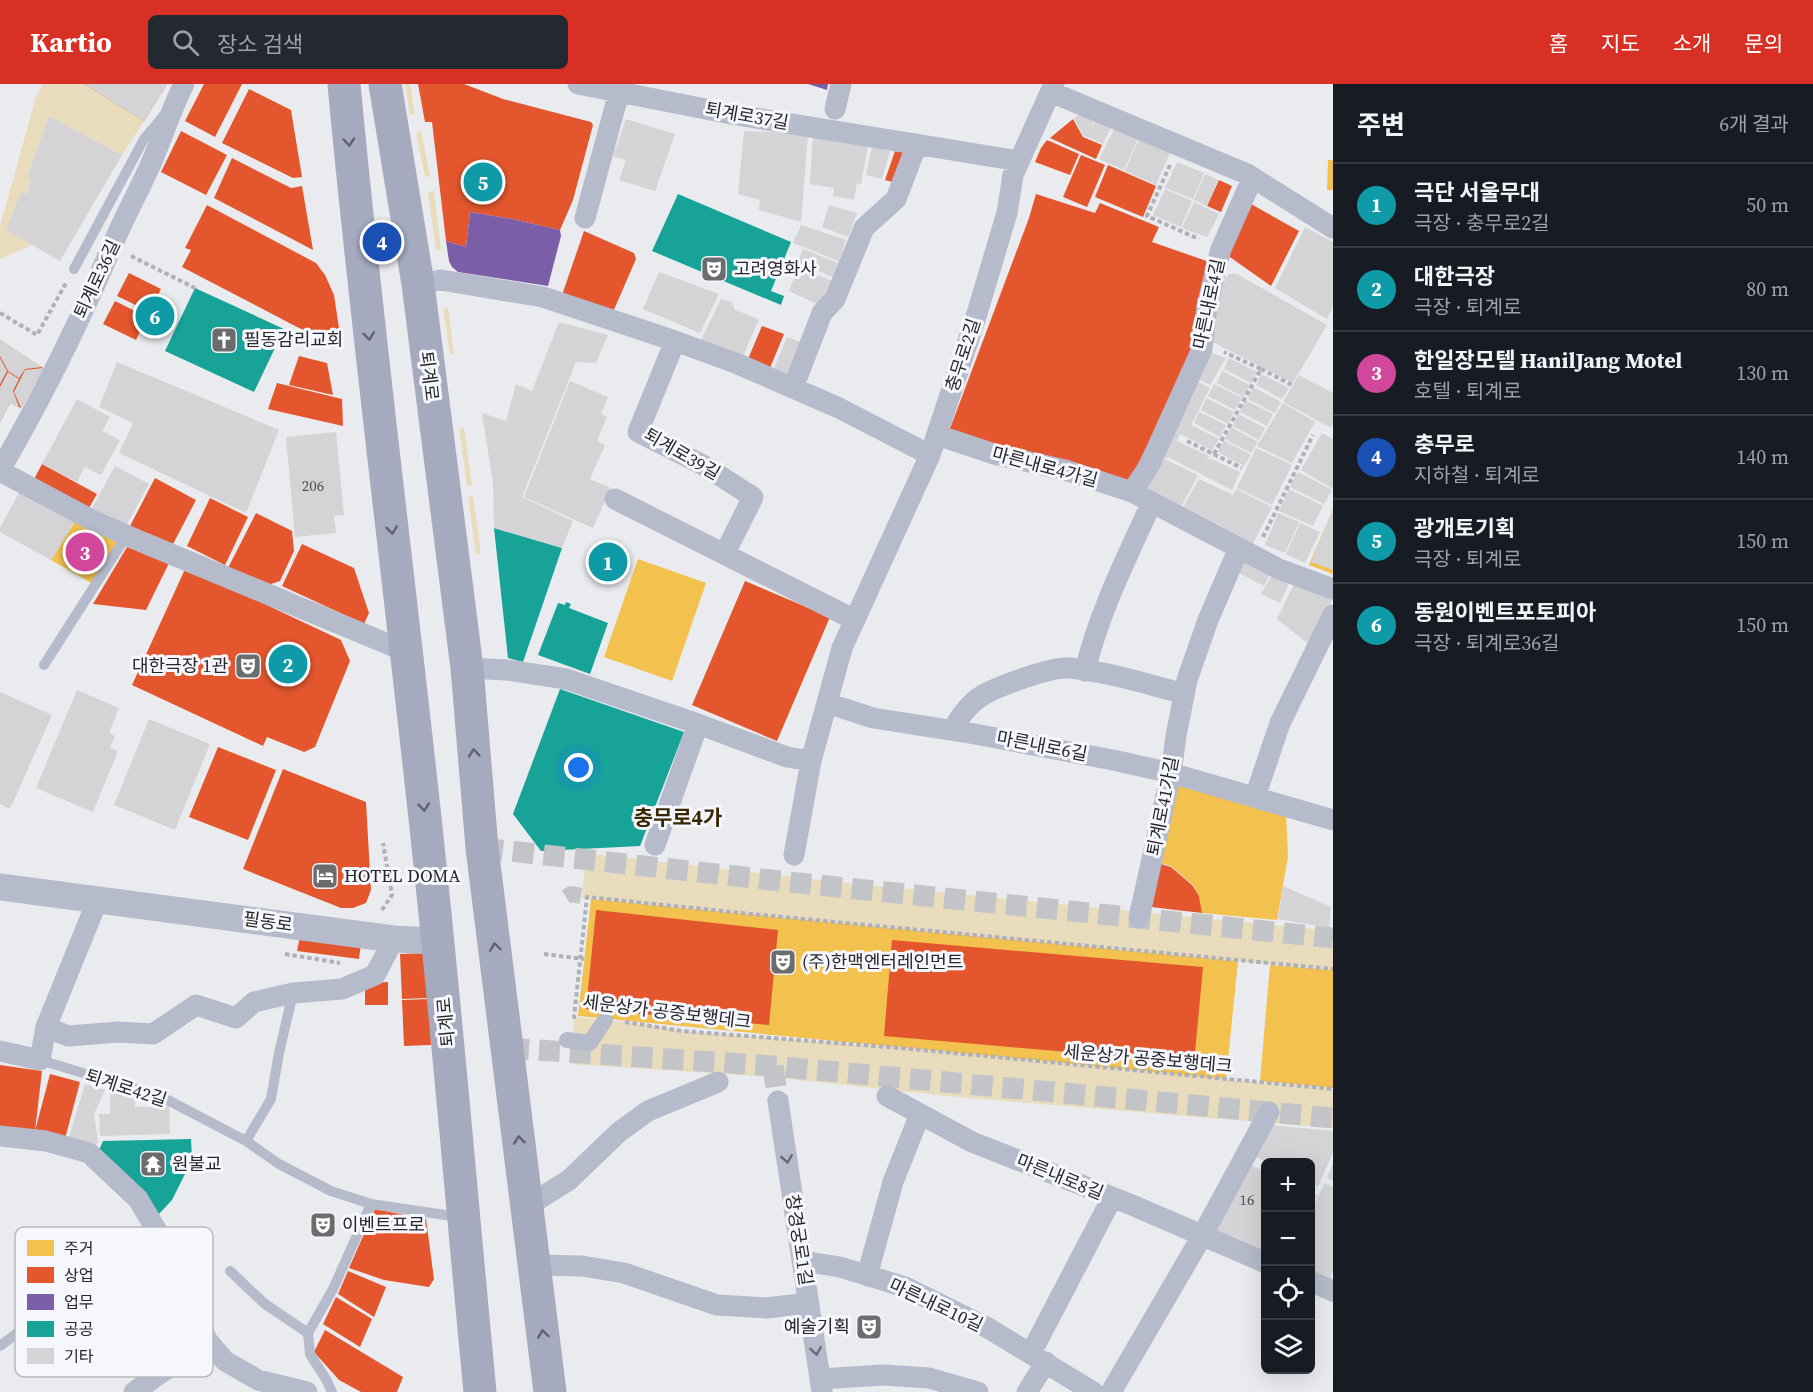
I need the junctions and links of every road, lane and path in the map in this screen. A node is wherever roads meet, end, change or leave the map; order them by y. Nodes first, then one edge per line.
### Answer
1 (184, 84) edge
2 (344, 84) edge
3 (385, 84) edge
4 (578, 84) edge
5 (841, 84) edge
6 (1053, 88) edge
7 (620, 92) junction
8 (173, 106) junction
9 (835, 109) dead end
10 (917, 144) junction
11 (1179, 146) junction
12 (1019, 161) junction
13 (1252, 179) junction
14 (585, 218) dead end
15 (1333, 228) edge
16 (1205, 241) dead end
17 (112, 246) junction
18 (74, 269) joint
19 (418, 284) junction
20 (195, 288) dead end
21 (0, 313) edge
22 (675, 341) junction
23 (1203, 343) junction
24 (1261, 369) junction
25 (1294, 386) dead end
26 (793, 388) junction
27 (1313, 435) dead end
28 (1184, 440) dead end
29 (933, 445) junction
30 (1214, 454) junction
31 (1242, 468) dead end
32 (0, 471) edge
33 (1132, 492) junction
34 (615, 499) dead end
35 (1152, 502) junction
36 (126, 535) junction
37 (1246, 552) junction
38 (725, 553) junction
39 (1333, 589) edge
40 (1333, 615) edge
41 (855, 620) junction
42 (407, 652) junction
43 (44, 665) dead end
44 (466, 668) junction
45 (1085, 671) junction
46 (1184, 694) junction
47 (827, 703) junction
48 (698, 723) junction
49 (953, 730) junction
50 (811, 761) junction
51 (1171, 773) junction
52 (1255, 797) junction
53 (1333, 820) edge
54 (656, 845) dead end
55 (794, 855) dead end
56 (0, 887) edge
57 (98, 899) junction
58 (1139, 918) dead end
59 (394, 939) junction
60 (438, 941) junction
61 (544, 954) dead end
62 (584, 958) dead end
63 (1333, 969) edge
64 (293, 993) junction
65 (605, 1020) junction
66 (46, 1027) junction
67 (567, 1040) dead end
68 (0, 1051) edge
69 (40, 1060) junction
70 (718, 1082) dead end
71 (1333, 1089) edge
72 (887, 1096) dead end
73 (778, 1101) tunnel mouth
74 (1269, 1112) dead end
75 (920, 1114) junction
76 (0, 1136) edge
77 (246, 1141) junction
78 (1112, 1197) junction
79 (371, 1204) junction
80 (526, 1207) junction
81 (463, 1218) junction
82 (155, 1227) edge
83 (1202, 1236) junction
84 (802, 1261) junction
85 (1261, 1261) edge
86 (533, 1265) junction
87 (230, 1271) dead end
88 (867, 1276) junction
89 (1315, 1283) edge
90 (1333, 1291) edge
91 (808, 1303) junction
92 (308, 1333) junction
93 (15, 1335) edge
94 (0, 1346) edge
95 (213, 1347) edge
96 (1038, 1358) junction
97 (155, 1377) edge
98 (821, 1385) edge
99 (134, 1392) edge
100 (307, 1392) edge
101 (332, 1392) edge
102 (480, 1392) edge
103 (550, 1392) edge
104 (978, 1392) edge
105 (1028, 1392) edge
106 (1093, 1392) edge
107 (1111, 1392) edge

1 - 8 street, 퇴계로36길
2 -> 42 main road, 퇴계로
3 - 19 main road, 퇴계로
4 - 7 street, 퇴계로37길
5 - 9 street
6 - 11 street
6 - 12 street, 충무로2길
7 - 10 street, 퇴계로37길
7 - 14 street
8 - 17 street, 퇴계로36길
8 - 18 lane
10 - 12 street, 퇴계로37길
10 - 26 street
11 - 13 street
11 - 16 path
12 - 29 street, 충무로2길
13 - 15 street
13 - 23 street, 마른내로4길
17 - 20 path
17 - 32 street, 퇴계로36길
18 - 21 path
19 - 22 street
19 - 44 main road, 퇴계로
22 - 26 street
22 - 38 street, 퇴계로39길
23 - 24 path
23 - 33 street, 마른내로4길
24 - 25 path
24 - 30 path
26 - 29 street
27 - 37 path
28 - 30 path
29 - 33 street, 마른내로4가길
29 - 41 street, 충무로2길
30 - 31 path
32 - 36 street
33 - 35 street, 마른내로4가길
34 - 38 street
35 - 37 street, 마른내로4가길
35 - 45 street
36 - 42 street
36 - 43 lane
37 - 39 street, 마른내로4가길
37 - 46 street, 퇴계로41가길
38 - 41 street
40 - 52 street
41 - 47 street, 충무로2길
42 -> 60 main road, 퇴계로
44 - 48 street
80 -> 44 main road, 퇴계로
45 - 46 street
45 - 49 street
46 - 51 street, 퇴계로41가길
47 - 49 street, 마른내로6길
47 - 50 street, 충무로2길
48 - 50 street
48 - 54 street
49 - 51 street, 마른내로6길
50 - 55 street, 충무로2길
51 - 52 street, 마른내로6길
51 - 58 street, 퇴계로41가길
52 - 53 street, 마른내로6길
56 - 57 street, 필동로
57 - 59 street, 필동로
57 - 66 street
59 - 60 street, 필동로
59 - 64 street
60 - 81 main road, 퇴계로
61 - 62 path
63 - 65 path, 세운상가 공중보행데크
64 - 66 street
64 - 77 lane
65 - 67 street
65 - 71 path, 세운상가 공중보행데크
66 - 69 street
68 - 69 street, 퇴계로42길
69 - 77 lane, 퇴계로42길
70 - 80 street
72 - 75 street, 마른내로8길
73 -> 84 street, 창경궁로1길
74 - 83 street
75 - 78 street, 마른내로8길
75 - 88 street
76 - 82 street
77 - 79 lane, 퇴계로42길
78 - 83 street, 마른내로8길
78 - 96 street
79 - 81 lane, 퇴계로42길
79 - 92 lane
80 - 86 main road, 퇴계로
81 - 102 main road, 퇴계로
83 - 85 street, 마른내로8길
83 - 107 street
84 - 88 street, 마른내로10길
84 - 91 street, 창경궁로1길
86 - 91 street
103 -> 86 main road, 퇴계로
87 - 92 lane
88 - 96 street, 마른내로10길
89 - 90 street
91 -> 98 street, 창경궁로1길
92 - 101 lane
93 - 94 lane
95 - 100 street
96 - 105 street
96 - 106 street, 마른내로10길
97 - 99 street
98 - 104 street, 창경궁로1길

